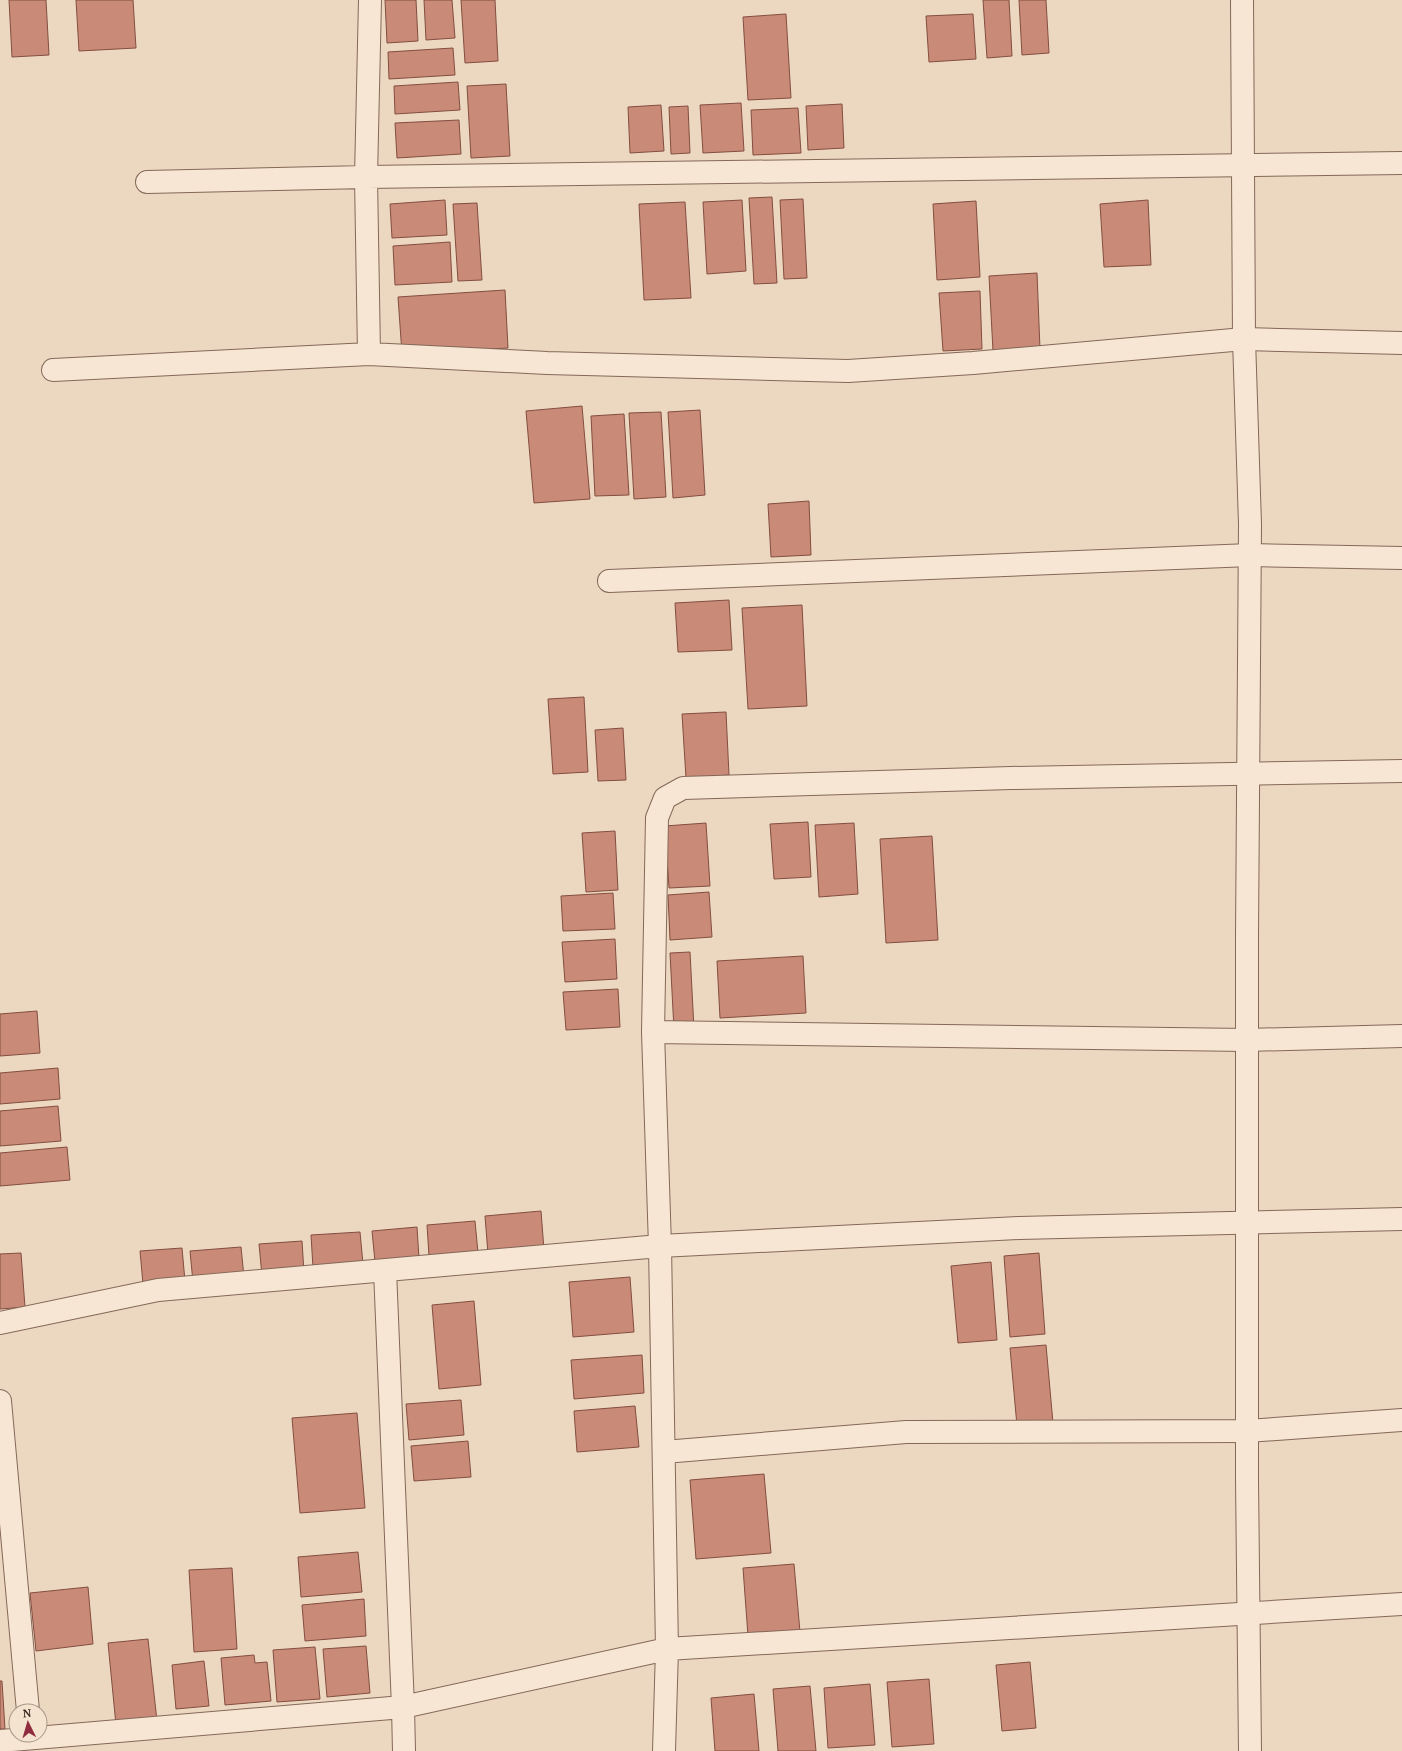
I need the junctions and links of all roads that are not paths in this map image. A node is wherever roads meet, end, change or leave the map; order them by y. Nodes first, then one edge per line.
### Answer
1 (370, 0) edge
2 (1242, 0) edge
3 (1402, 163) edge
4 (1242, 164) junction
5 (366, 177) junction
6 (147, 182) dead end
7 (1244, 339) junction
8 (1402, 343) edge
9 (369, 354) junction
10 (53, 370) dead end
11 (1250, 555) junction
12 (1402, 558) edge
13 (609, 581) dead end
14 (1402, 771) edge
15 (1248, 774) junction
16 (653, 1032) junction
17 (1402, 1036) edge
18 (1247, 1040) junction
19 (1402, 1219) edge
20 (1247, 1222) junction
21 (660, 1246) junction
22 (385, 1270) junction
23 (0, 1322) edge
24 (0, 1401) edge
25 (1402, 1420) edge
26 (1247, 1431) junction
27 (664, 1452) junction
28 (1402, 1604) edge
29 (1249, 1613) junction
30 (667, 1649) junction
31 (27, 1703) edge
32 (403, 1706) junction
33 (48, 1735) edge
34 (404, 1751) edge
35 (664, 1751) edge
36 (1250, 1751) edge

1 - 5 street
2 - 4 street
3 - 4 street
4 - 5 street
4 - 7 street
5 - 6 street
5 - 9 street
7 - 8 street
7 - 9 street
7 - 11 street
9 - 10 street
11 - 12 street
11 - 13 street
11 - 15 street
14 - 15 street
15 - 16 street
15 - 18 street
16 - 18 street
16 - 21 street
17 - 18 street
18 - 20 street
19 - 20 street
20 - 21 street
20 - 26 street
21 - 22 street
21 - 27 street
22 - 23 street
22 - 32 street
24 - 31 street
25 - 26 street
26 - 27 street
26 - 29 street
27 - 30 street
28 - 29 street
29 - 30 street
29 - 36 street
30 - 32 street
30 - 35 street
32 - 33 street
32 - 34 street

